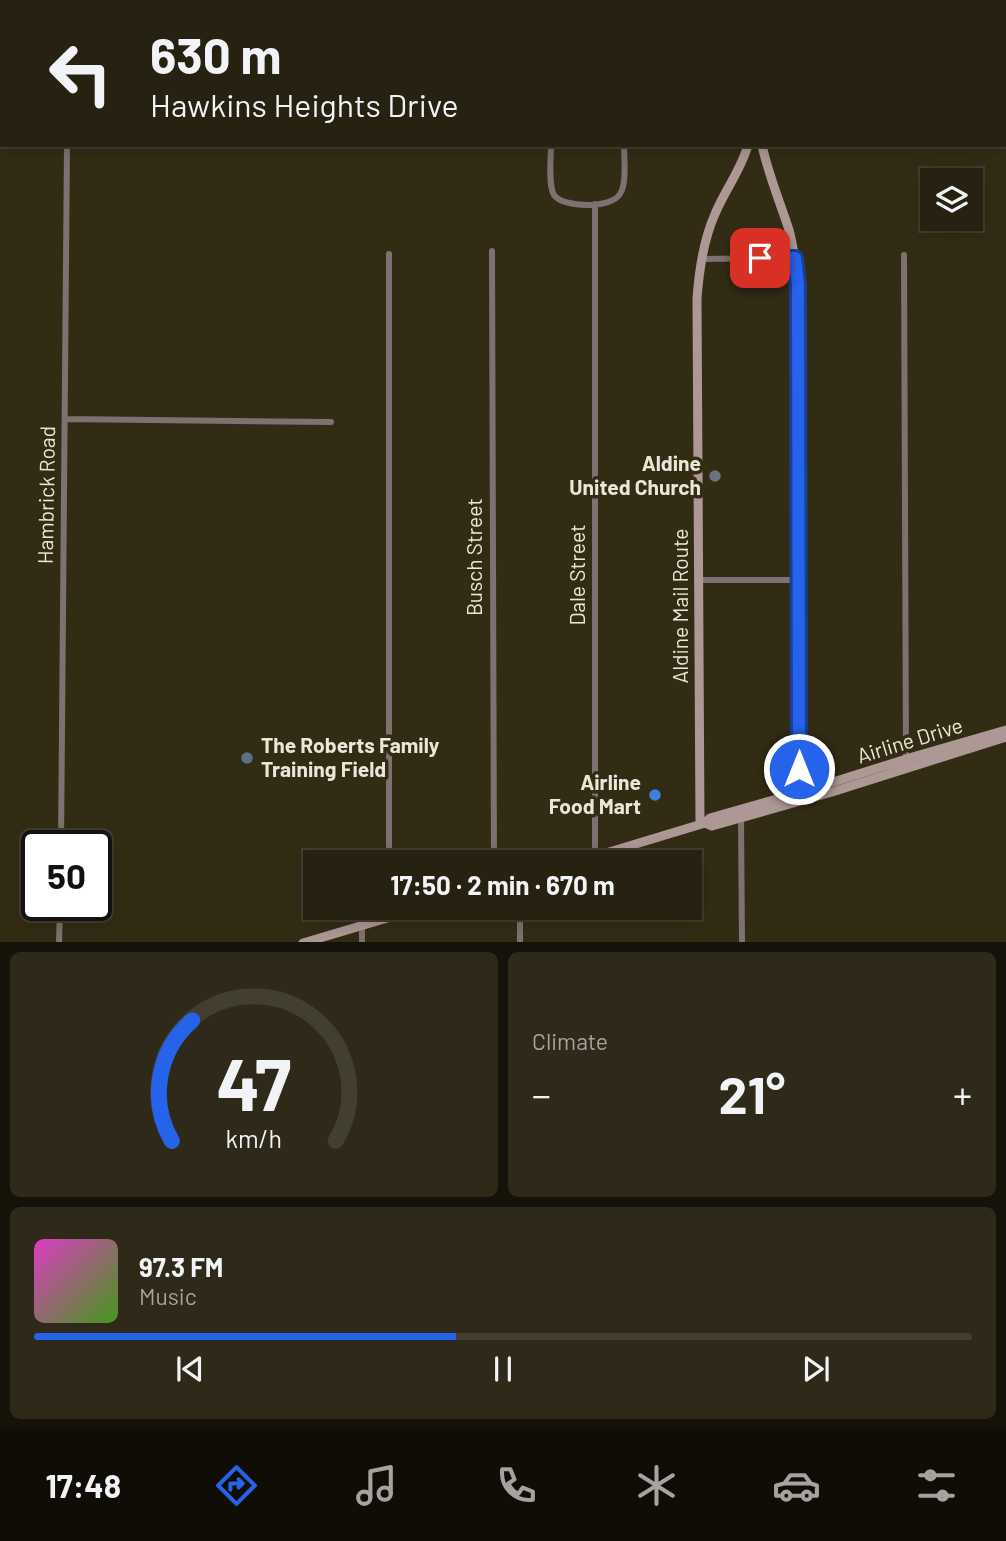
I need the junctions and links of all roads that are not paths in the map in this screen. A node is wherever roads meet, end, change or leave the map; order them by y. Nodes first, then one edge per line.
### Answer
1 (68, 147) edge
2 (551, 147) edge
3 (624, 147) edge
4 (747, 147) edge
5 (763, 147) edge
6 (595, 204) junction
7 (492, 251) dead end
8 (389, 254) dead end
9 (904, 255) dead end
10 (702, 258) junction
11 (795, 258) junction
12 (66, 419) junction
13 (331, 422) dead end
14 (699, 580) junction
15 (799, 580) junction
16 (1006, 730) edge
17 (1006, 737) edge
18 (906, 759) junction
19 (799, 769) junction
20 (829, 784) junction
21 (799, 797) junction
22 (741, 817) junction
23 (703, 823) junction
24 (61, 830) edge
25 (389, 850) edge
26 (494, 850) edge
27 (595, 850) edge
28 (615, 850) edge
29 (373, 920) edge
30 (520, 920) edge
31 (60, 921) edge
32 (362, 925) junction
33 (60, 942) edge
34 (306, 942) edge
35 (362, 942) edge
36 (520, 942) edge
37 (742, 942) edge

1 - 12 street, Hambrick Road
2 - 6 street
3 - 6 street
4 - 10 main road, Aldine Mail Route
5 - 11 main road
6 - 27 street, Dale Street
7 - 26 street, Busch Street
8 - 25 street
9 - 18 street
10 - 11 street
10 - 14 main road, Aldine Mail Route
11 - 15 main road
12 - 13 street
12 - 24 street, Hambrick Road
14 - 15 street
14 - 23 main road, Aldine Mail Route
15 - 19 main road
16 - 18 main road, Airline Drive
17 - 21 main road, Airline Drive
18 - 20 main road, Airline Drive
19 - 20 main road
19 - 21 main road
20 - 21 main road, Airline Drive
21 - 22 main road, Airline Drive
21 - 23 main road, Airline Drive
22 - 23 main road, Airline Drive
22 - 37 street
23 - 28 main road, Airline Drive
29 - 32 main road
30 - 36 street
31 - 33 street
32 - 34 main road
32 - 35 street

